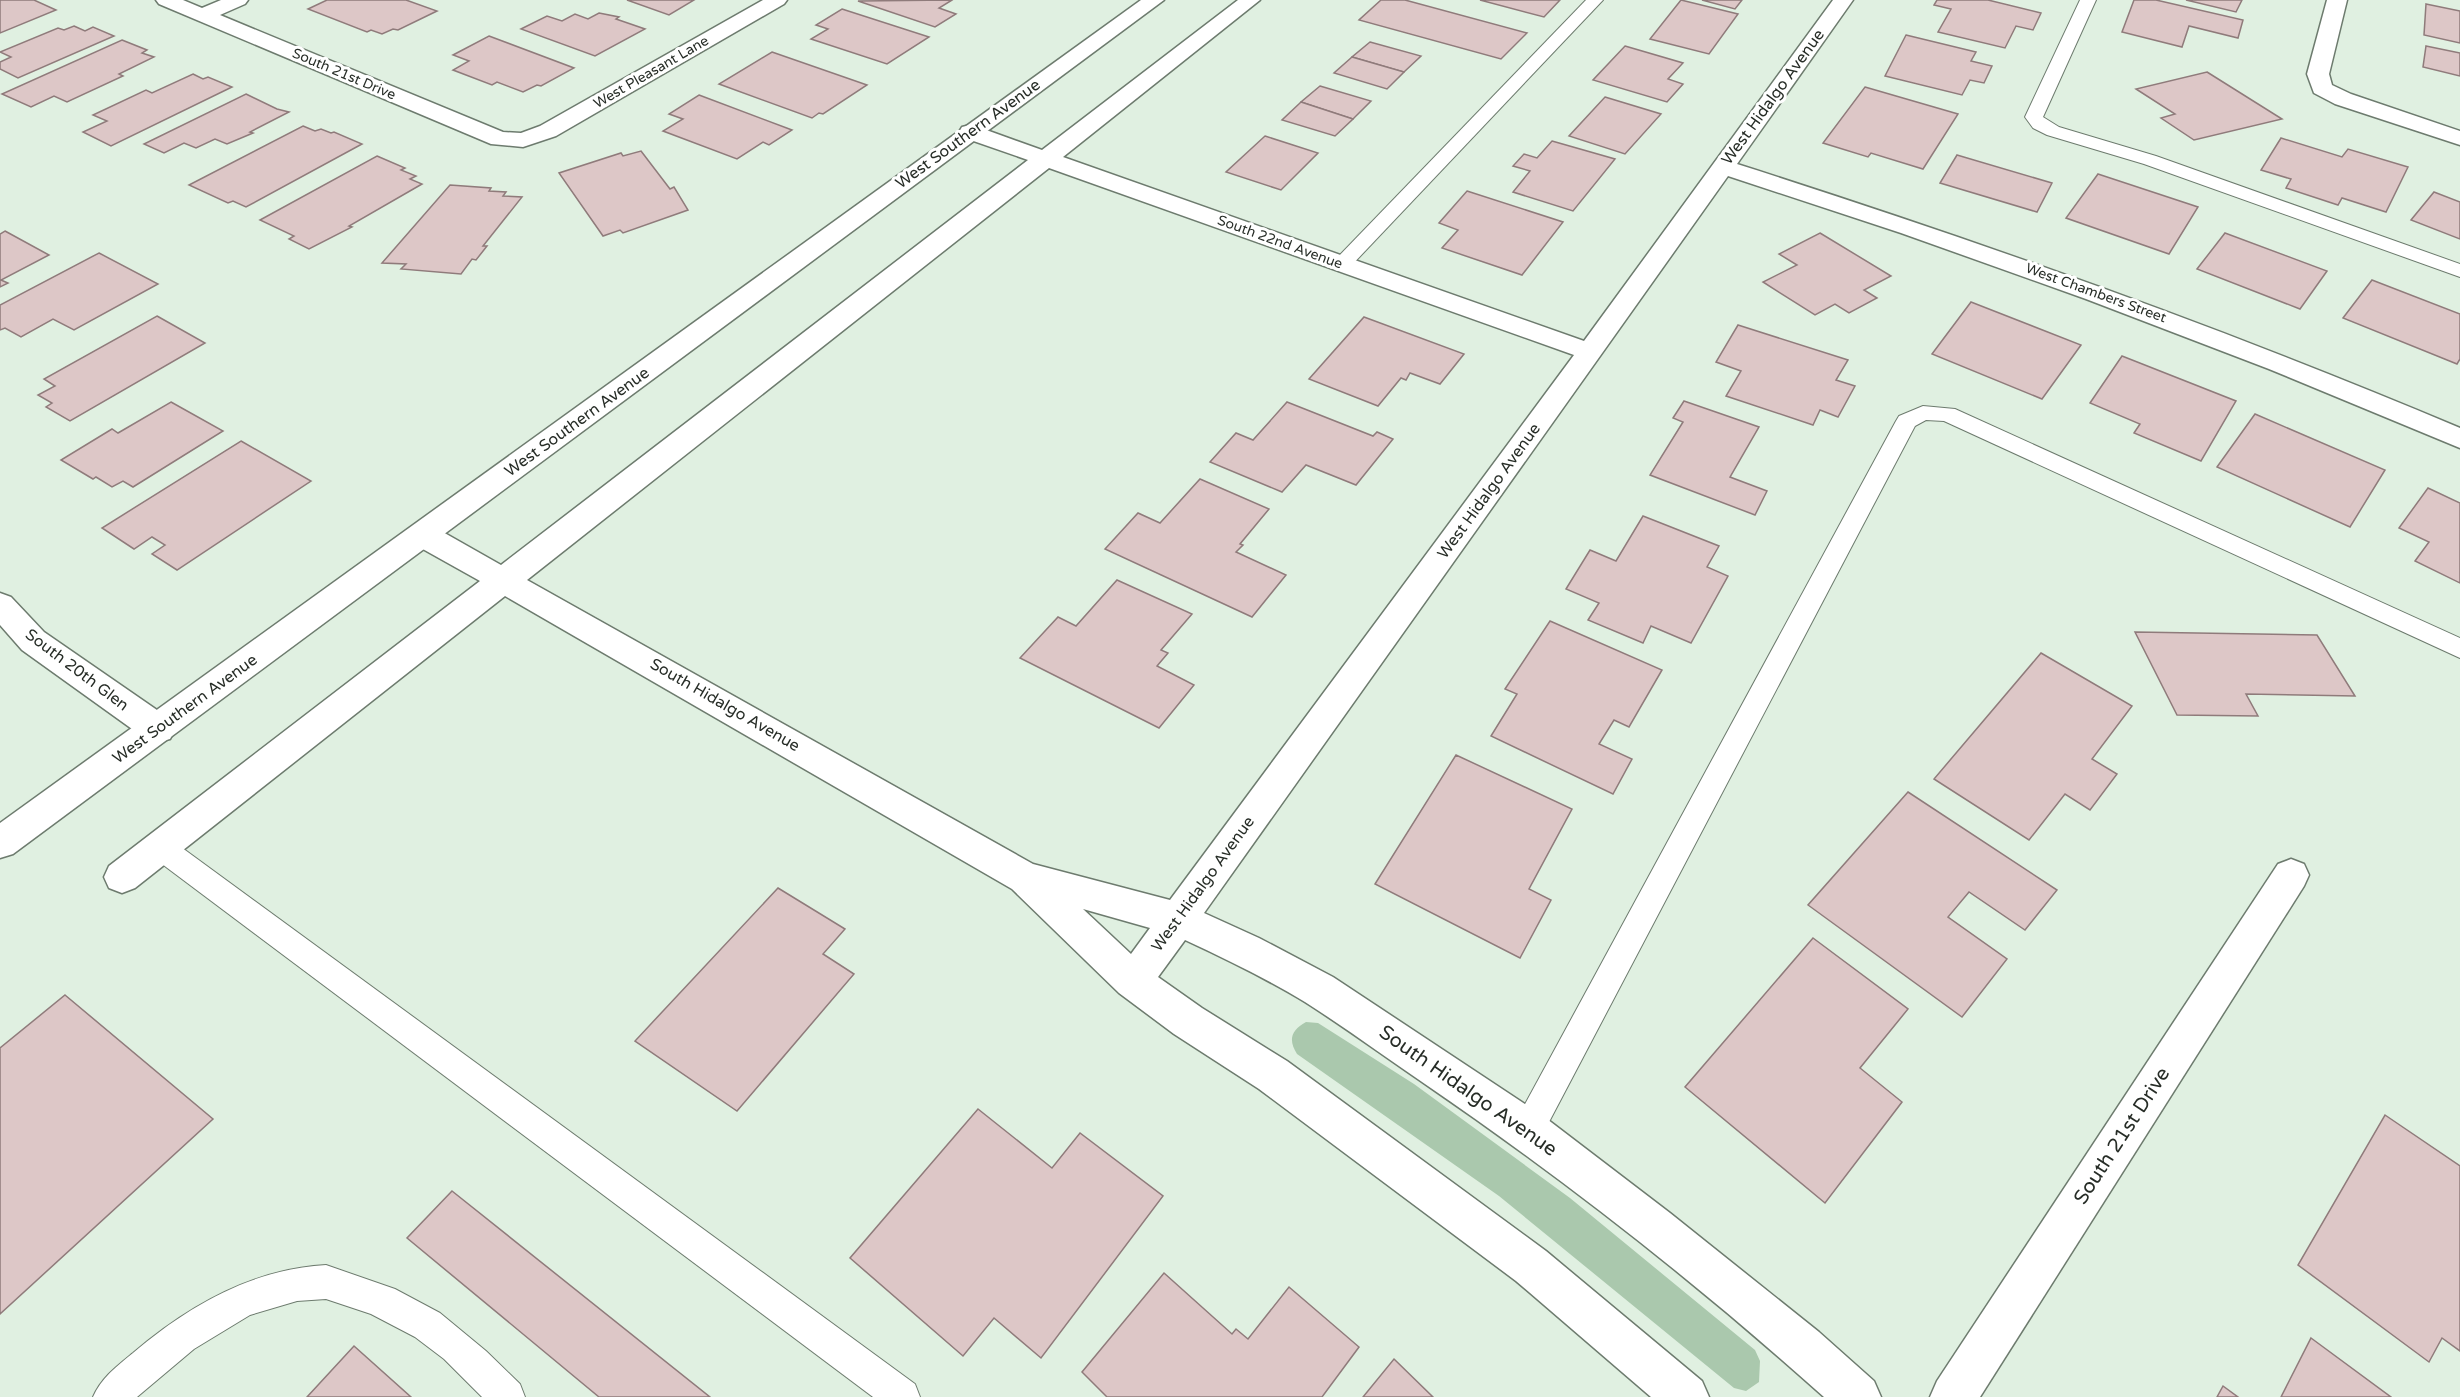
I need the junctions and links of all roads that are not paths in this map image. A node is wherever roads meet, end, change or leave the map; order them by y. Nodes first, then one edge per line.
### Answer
1 (166, 0) edge
2 (238, 0) edge
3 (777, 0) edge
4 (1154, 0) edge
5 (1250, 0) edge
6 (1595, 0) edge
7 (1843, 0) edge
8 (2088, 0) edge
9 (2337, 0) edge
10 (203, 15) junction
11 (970, 132) junction
12 (2460, 138) edge
13 (523, 140) joint
14 (1046, 159) junction
15 (1724, 167) junction
16 (1342, 264) junction
17 (2460, 271) edge
18 (1590, 352) junction
19 (2460, 440) edge
20 (423, 535) junction
21 (504, 580) junction
22 (0, 605) edge
23 (2460, 649) edge
24 (158, 729) junction
25 (0, 843) edge
26 (160, 847) junction
27 (2291, 875) dead end
28 (122, 877) dead end
29 (1025, 878) junction
30 (1179, 919) junction
31 (1133, 981) junction
32 (1528, 1130) junction
33 (111, 1397) edge
34 (507, 1397) edge
35 (902, 1397) edge
36 (1686, 1397) edge
37 (1858, 1397) edge
38 (1953, 1397) edge

1 - 10 street, South 21st Drive
2 - 10 street
3 - 13 street, West Pleasant Lane
4 - 11 street, West Southern Avenue
5 - 14 street
6 - 16 lane
7 - 15 street, West Hidalgo Avenue
8 - 17 lane
9 - 12 street
10 - 13 street, South 21st Drive
11 - 14 street, South 22nd Avenue
11 - 20 street, West Southern Avenue
14 - 16 street, South 22nd Avenue
14 - 21 street
15 - 18 street, West Hidalgo Avenue
15 - 19 street, West Chambers Street
16 - 18 street, South 22nd Avenue
18 - 30 street, West Hidalgo Avenue
20 - 21 street, South Hidalgo Avenue
20 - 24 street, West Southern Avenue
21 - 26 street
21 - 29 street, South Hidalgo Avenue
22 - 24 street, South 20th Glen
23 - 32 lane
24 - 25 street, West Southern Avenue
26 - 28 street
26 - 35 lane
27 - 38 street, South 21st Drive
29 - 30 street, South Hidalgo Avenue
29 - 31 street, South Hidalgo Avenue
30 - 31 street, West Hidalgo Avenue
30 - 32 street, South Hidalgo Avenue
31 - 36 street, South Hidalgo Avenue
32 - 37 street, South Hidalgo Avenue
33 - 34 lane

